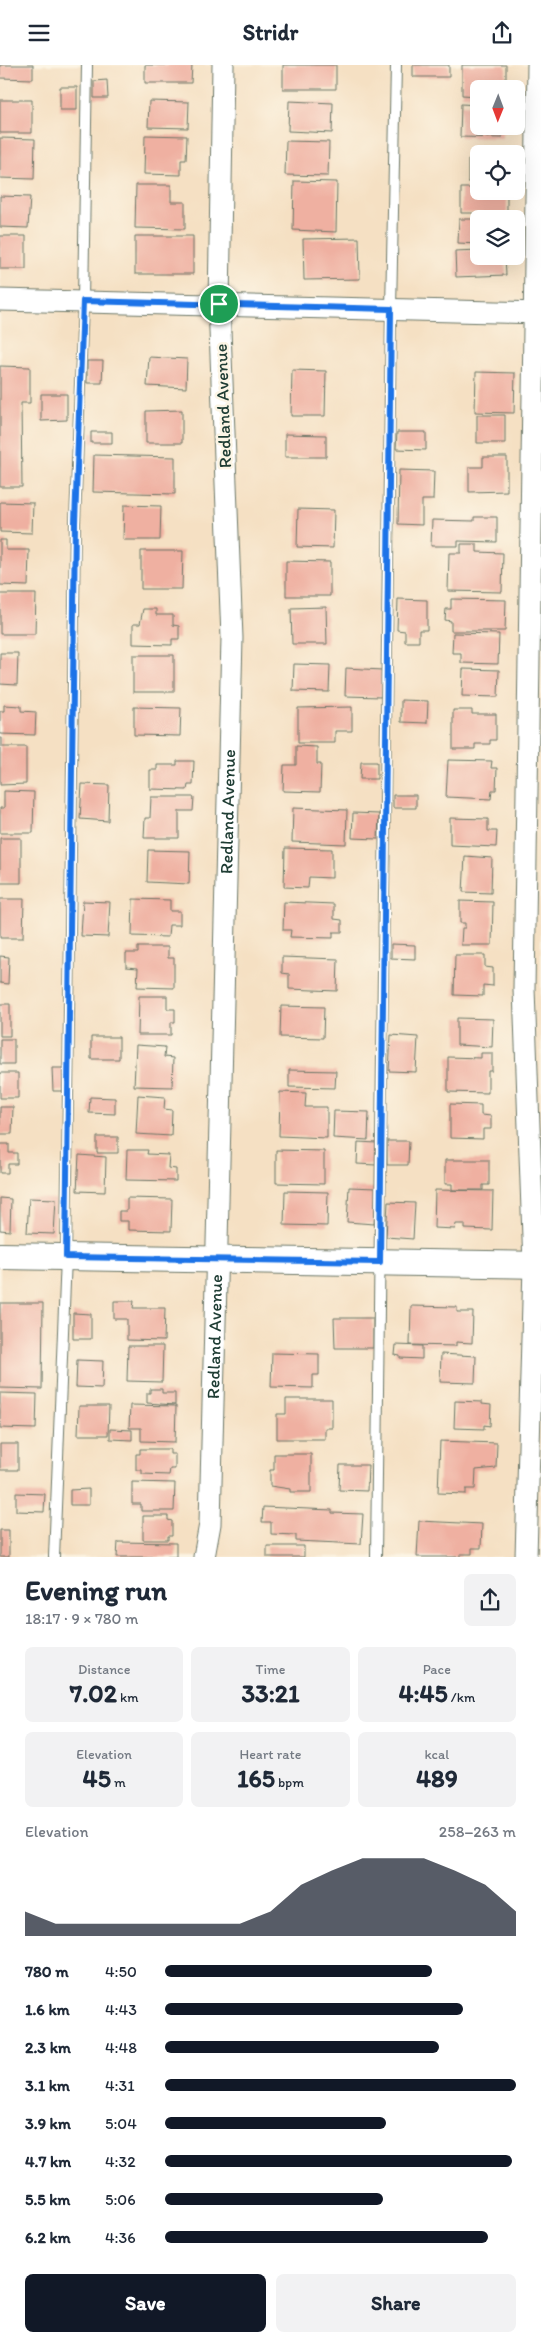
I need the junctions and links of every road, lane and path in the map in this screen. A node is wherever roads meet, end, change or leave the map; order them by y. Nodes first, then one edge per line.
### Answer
1 (87, 65) edge
2 (223, 65) edge
3 (396, 65) edge
4 (538, 65) edge
5 (0, 300) edge
6 (83, 301) junction
7 (219, 304) junction
8 (391, 309) junction
9 (537, 313) edge
10 (536, 435) edge
11 (0, 1255) edge
12 (66, 1257) junction
13 (217, 1259) junction
14 (380, 1262) junction
15 (538, 1265) edge
16 (54, 1557) edge
17 (204, 1557) edge
18 (376, 1557) edge
19 (526, 1557) edge

1 - 6 lane
2 - 7 street, Redland Avenue
3 - 8 lane
4 - 9 street
5 - 6 street
6 - 7 street
6 - 12 lane
7 - 8 street
7 - 13 street, Redland Avenue
8 - 9 street
8 - 14 lane
9 - 10 street
10 - 15 street
11 - 12 street
12 - 13 street
12 - 16 lane
13 - 14 street
13 - 17 street, Redland Avenue
14 - 15 street
14 - 18 lane
15 - 19 street

